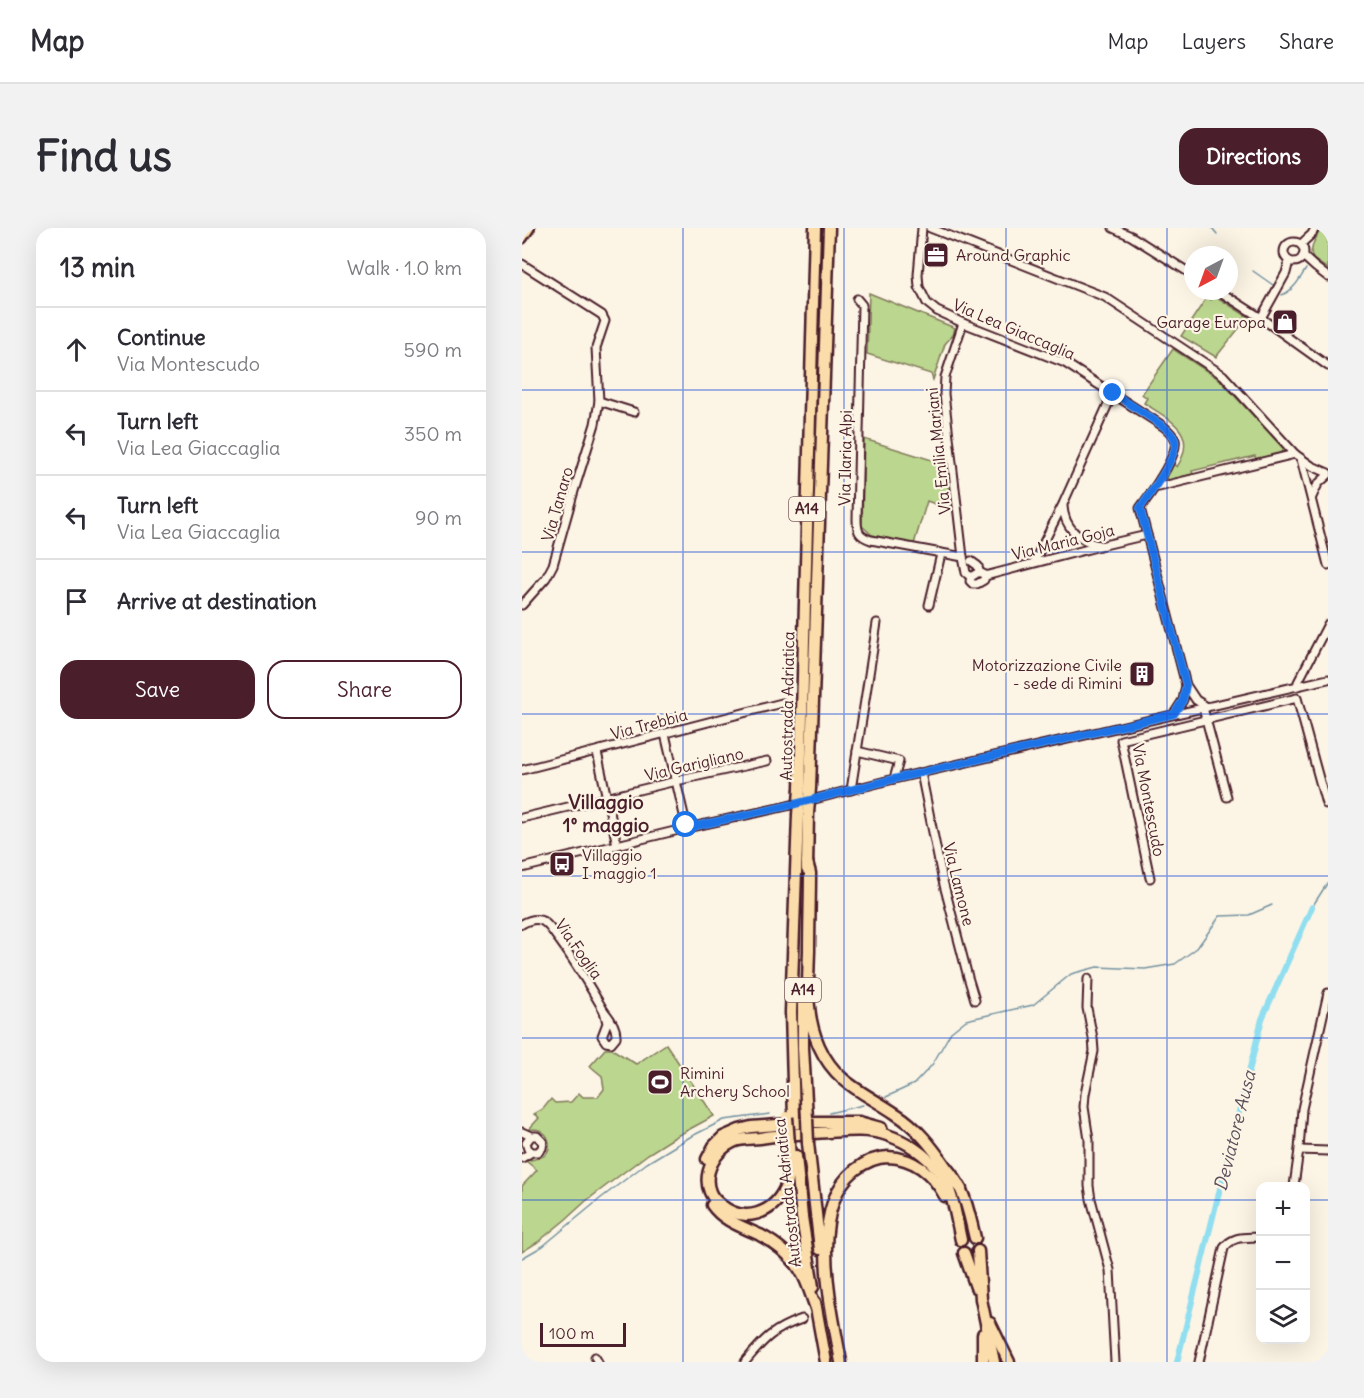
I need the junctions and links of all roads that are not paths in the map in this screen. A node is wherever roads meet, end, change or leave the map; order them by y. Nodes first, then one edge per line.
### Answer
1 (529, 228) edge
2 (815, 228) edge
3 (829, 228) edge
4 (922, 228) edge
5 (930, 228) edge
6 (1113, 228) edge
7 (1315, 228) edge
8 (522, 238) edge
9 (1301, 244) junction
10 (1303, 256) junction
11 (1289, 261) junction
12 (522, 264) edge
13 (1184, 269) edge
14 (1328, 277) edge
15 (857, 299) dead end
16 (1233, 300) edge
17 (1261, 318) junction
18 (963, 323) junction
19 (1328, 366) edge
20 (1113, 393) junction
21 (599, 401) junction
22 (634, 412) dead end
23 (1298, 457) junction
24 (1328, 474) edge
25 (1155, 487) junction
26 (1311, 499) junction
27 (1064, 504) junction
28 (1147, 535) junction
29 (1100, 546) junction
30 (941, 554) junction
31 (963, 557) junction
32 (971, 561) dead end
33 (1034, 562) junction
34 (1328, 565) edge
35 (982, 574) junction
36 (971, 577) joint
37 (522, 605) edge
38 (929, 605) dead end
39 (878, 623) dead end
40 (1328, 624) edge
41 (1328, 679) edge
42 (1297, 686) junction
43 (1188, 695) junction
44 (782, 703) dead end
45 (1205, 707) junction
46 (1190, 711) junction
47 (1174, 714) junction
48 (1206, 720) junction
49 (665, 734) junction
50 (857, 751) junction
51 (597, 752) junction
52 (767, 761) dead end
53 (522, 770) edge
54 (921, 773) junction
55 (894, 779) junction
56 (676, 782) junction
57 (805, 788) junction
58 (851, 790) junction
59 (1227, 797) dead end
60 (607, 799) junction
61 (1326, 804) dead end
62 (803, 814) junction
63 (522, 818) edge
64 (687, 828) junction
65 (617, 845) junction
66 (807, 862) junction
67 (522, 868) edge
68 (1150, 878) dead end
69 (522, 924) edge
70 (1088, 979) dead end
71 (1328, 993) edge
72 (975, 1000) dead end
73 (604, 1011) dead end
74 (522, 1132) edge
75 (526, 1139) edge
76 (792, 1142) junction
77 (1299, 1149) junction
78 (1328, 1150) edge
79 (532, 1152) junction
80 (522, 1158) edge
81 (1295, 1182) edge
82 (961, 1189) junction
83 (955, 1215) junction
84 (1256, 1237) edge
85 (975, 1238) dead end
86 (961, 1240) dead end
87 (978, 1251) dead end
88 (964, 1253) dead end
89 (981, 1301) junction
90 (816, 1308) junction
91 (802, 1319) dead end
92 (745, 1362) edge
93 (826, 1362) edge
94 (839, 1362) edge
95 (983, 1362) edge
96 (994, 1362) edge
97 (1009, 1362) edge
98 (1115, 1362) edge
99 (1199, 1362) edge

1 - 8 main road
2 - 57 highway, Autostrada Adriatica / A14
3 - 57 highway, Autostrada Adriatica / A14
4 - 18 street, Via Lea Giaccaglia
5 - 23 street
6 - 13 street
7 - 9 street
9 - 10 street
9 - 11 street
10 - 11 street
10 - 14 street
11 - 17 street
12 - 21 street, Via Tanaro
15 - 30 street, Via Ilaria Alpi
16 - 17 street
17 - 19 street
18 - 20 street, Via Lea Giaccaglia
18 - 31 street, Via Emilia Mariani
20 - 25 street, Via Lea Giaccaglia
20 - 27 street
21 - 22 street
21 - 37 street, Via Tanaro
23 - 24 street
23 - 25 street
23 - 26 street
24 - 26 street
25 - 28 street, Via Lea Giaccaglia
26 - 34 street
27 - 29 street
27 - 33 street
28 - 29 street, Via Maria Goja
28 - 43 street, Via Lea Giaccaglia
29 - 33 street, Via Maria Goja
30 - 31 street, Via Ilaria Alpi
30 - 38 street
31 - 36 street, Via Emilia Mariani
32 - 35 street
33 - 35 street, Via Maria Goja
35 - 36 street, Via Maria Goja
39 - 50 street
40 - 42 street
41 - 42 street, Via Montescudo
42 - 45 street, Via Montescudo
43 - 45 street
43 - 46 street
43 - 47 street, Via Lea Giaccaglia
44 - 49 street, Via Trebbia
45 - 46 street, Via Montescudo
45 - 48 street
46 - 47 street, Via Montescudo
47 - 54 street, Via Montescudo
48 - 59 street
48 - 61 street, Via Montescudo
48 - 68 street, Via Montescudo
49 - 51 street, Via Trebbia
49 - 56 street
50 - 55 street
50 - 58 street
51 - 53 street, Via Trebbia
51 - 60 street
52 - 56 street, Via Garigliano
54 - 55 street, Via Montescudo
54 - 72 street, Via Lamone
55 - 58 street, Via Montescudo
56 - 60 street, Via Garigliano
56 - 64 street
57 - 62 highway, Autostrada Adriatica / A14, bridge
58 - 64 street, Via Montescudo
60 - 63 street, Via Garigliano
60 - 65 street
62 - 66 highway, Autostrada Adriatica / A14
62 - 76 highway, Autostrada Adriatica / A14, bridge
64 - 65 street, Via Montescudo
65 - 67 street, Via Montescudo
66 - 82 highway
66 - 94 highway, Autostrada Adriatica / A14, bridge
69 - 73 street, Via Foglia
70 - 98 street
71 - 77 street
74 - 75 street
75 - 79 street
75 - 79 street
76 - 83 highway
76 - 90 highway, Autostrada Adriatica
77 - 78 street
77 - 81 street
79 - 80 street
82 - 85 highway
82 - 90 highway
83 - 86 highway
83 - 94 highway
84 - 99 street
87 - 89 highway
88 - 89 highway
89 - 95 highway
89 - 96 highway
89 - 97 highway
90 - 93 highway, Autostrada Adriatica
91 - 92 street

